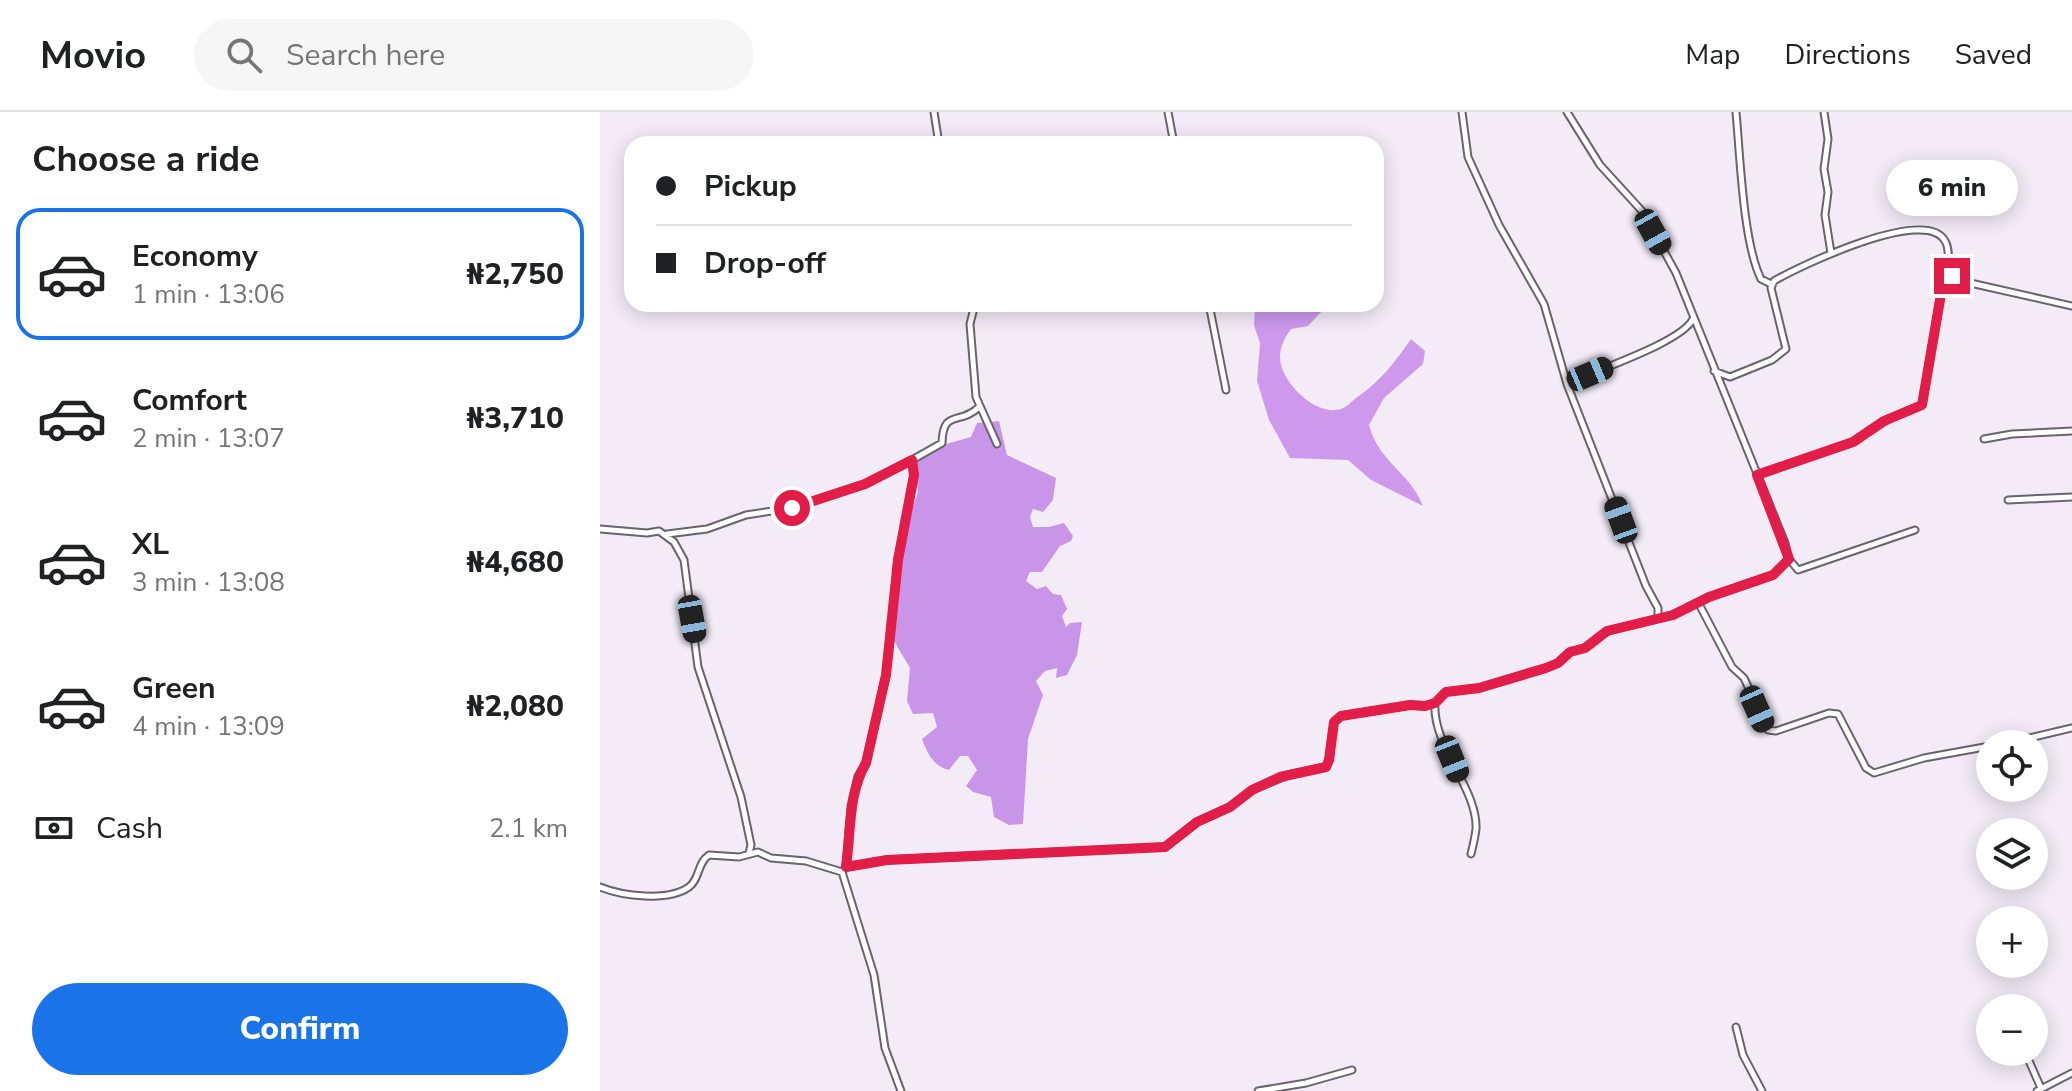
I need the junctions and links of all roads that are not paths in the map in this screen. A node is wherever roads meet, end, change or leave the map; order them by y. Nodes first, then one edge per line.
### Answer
1 (934, 112) edge
2 (1168, 112) edge
3 (1462, 112) edge
4 (1567, 112) edge
5 (1736, 112) edge
6 (1824, 112) edge
7 (938, 136) edge
8 (1172, 136) edge
9 (1831, 253) junction
10 (1952, 276) junction
11 (1771, 284) junction
12 (2072, 306) edge
13 (973, 312) edge
14 (1211, 312) edge
15 (1693, 319) junction
16 (1713, 370) junction
17 (1567, 384) junction
18 (1226, 390) dead end
19 (979, 407) junction
20 (2072, 431) edge
21 (1984, 439) dead end
22 (997, 444) dead end
23 (912, 460) junction
24 (1757, 475) junction
25 (2072, 497) edge
26 (2008, 500) dead end
27 (600, 529) edge
28 (1915, 530) dead end
29 (667, 534) junction
30 (1789, 559) junction
31 (1699, 604) junction
32 (1658, 617) junction
33 (1435, 703) junction
34 (2072, 728) edge
35 (2048, 734) edge
36 (1976, 749) edge
37 (749, 853) junction
38 (1471, 854) dead end
39 (844, 869) junction
40 (600, 887) edge
41 (1736, 1027) dead end
42 (2030, 1066) edge
43 (1352, 1070) dead end
44 (2072, 1073) edge
45 (2039, 1090) edge
46 (901, 1091) edge
47 (1258, 1091) edge
48 (1762, 1091) edge

1 - 7 street
2 - 8 street
3 - 17 street
4 - 15 street
5 - 11 street
6 - 9 street
9 - 10 street
9 - 11 street
10 - 12 street
10 - 24 street
11 - 16 street
13 - 19 street
14 - 18 street
15 - 16 street
15 - 17 street
16 - 24 street
17 - 32 street
19 - 22 street
19 - 23 street
20 - 21 street
23 - 29 street
23 - 39 street
24 - 30 street
25 - 26 street
27 - 29 street
28 - 30 street
29 - 37 street
30 - 31 street
31 - 32 street
31 - 36 street
32 - 33 street
33 - 38 street
33 - 39 street
34 - 35 street
37 - 39 street
37 - 40 street
39 - 46 street
41 - 48 street
42 - 45 street
43 - 47 street
44 - 45 street

